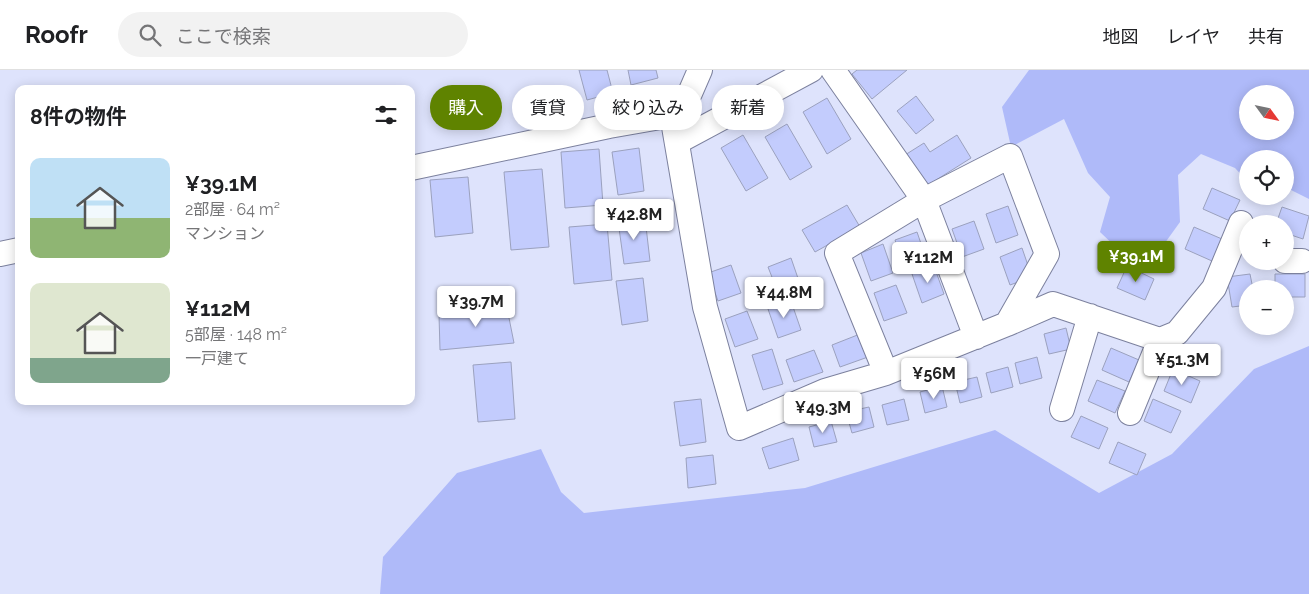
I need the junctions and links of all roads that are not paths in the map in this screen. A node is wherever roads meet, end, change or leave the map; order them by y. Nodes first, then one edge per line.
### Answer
1 (700, 70) edge
2 (812, 70) edge
3 (833, 70) edge
4 (693, 85) edge
5 (594, 129) edge
6 (675, 130) edge
7 (677, 142) junction
8 (415, 167) edge
9 (924, 200) junction
10 (1239, 238) edge
11 (15, 251) edge
12 (0, 254) edge
13 (1236, 261) edge
14 (1090, 316) junction
15 (1007, 324) junction
16 (976, 337) junction
17 (1160, 340) junction
18 (886, 373) junction
19 (1062, 409) dead end
20 (1130, 413) dead end

1 - 4 street
2 - 7 street
3 - 9 street
5 - 8 street
6 - 7 street
7 - 18 street
9 - 15 street
9 - 16 street
9 - 18 street
10 - 13 street
11 - 12 street
13 - 17 street
14 - 15 street
14 - 17 street
14 - 19 street
15 - 16 street
16 - 18 street
17 - 20 street

